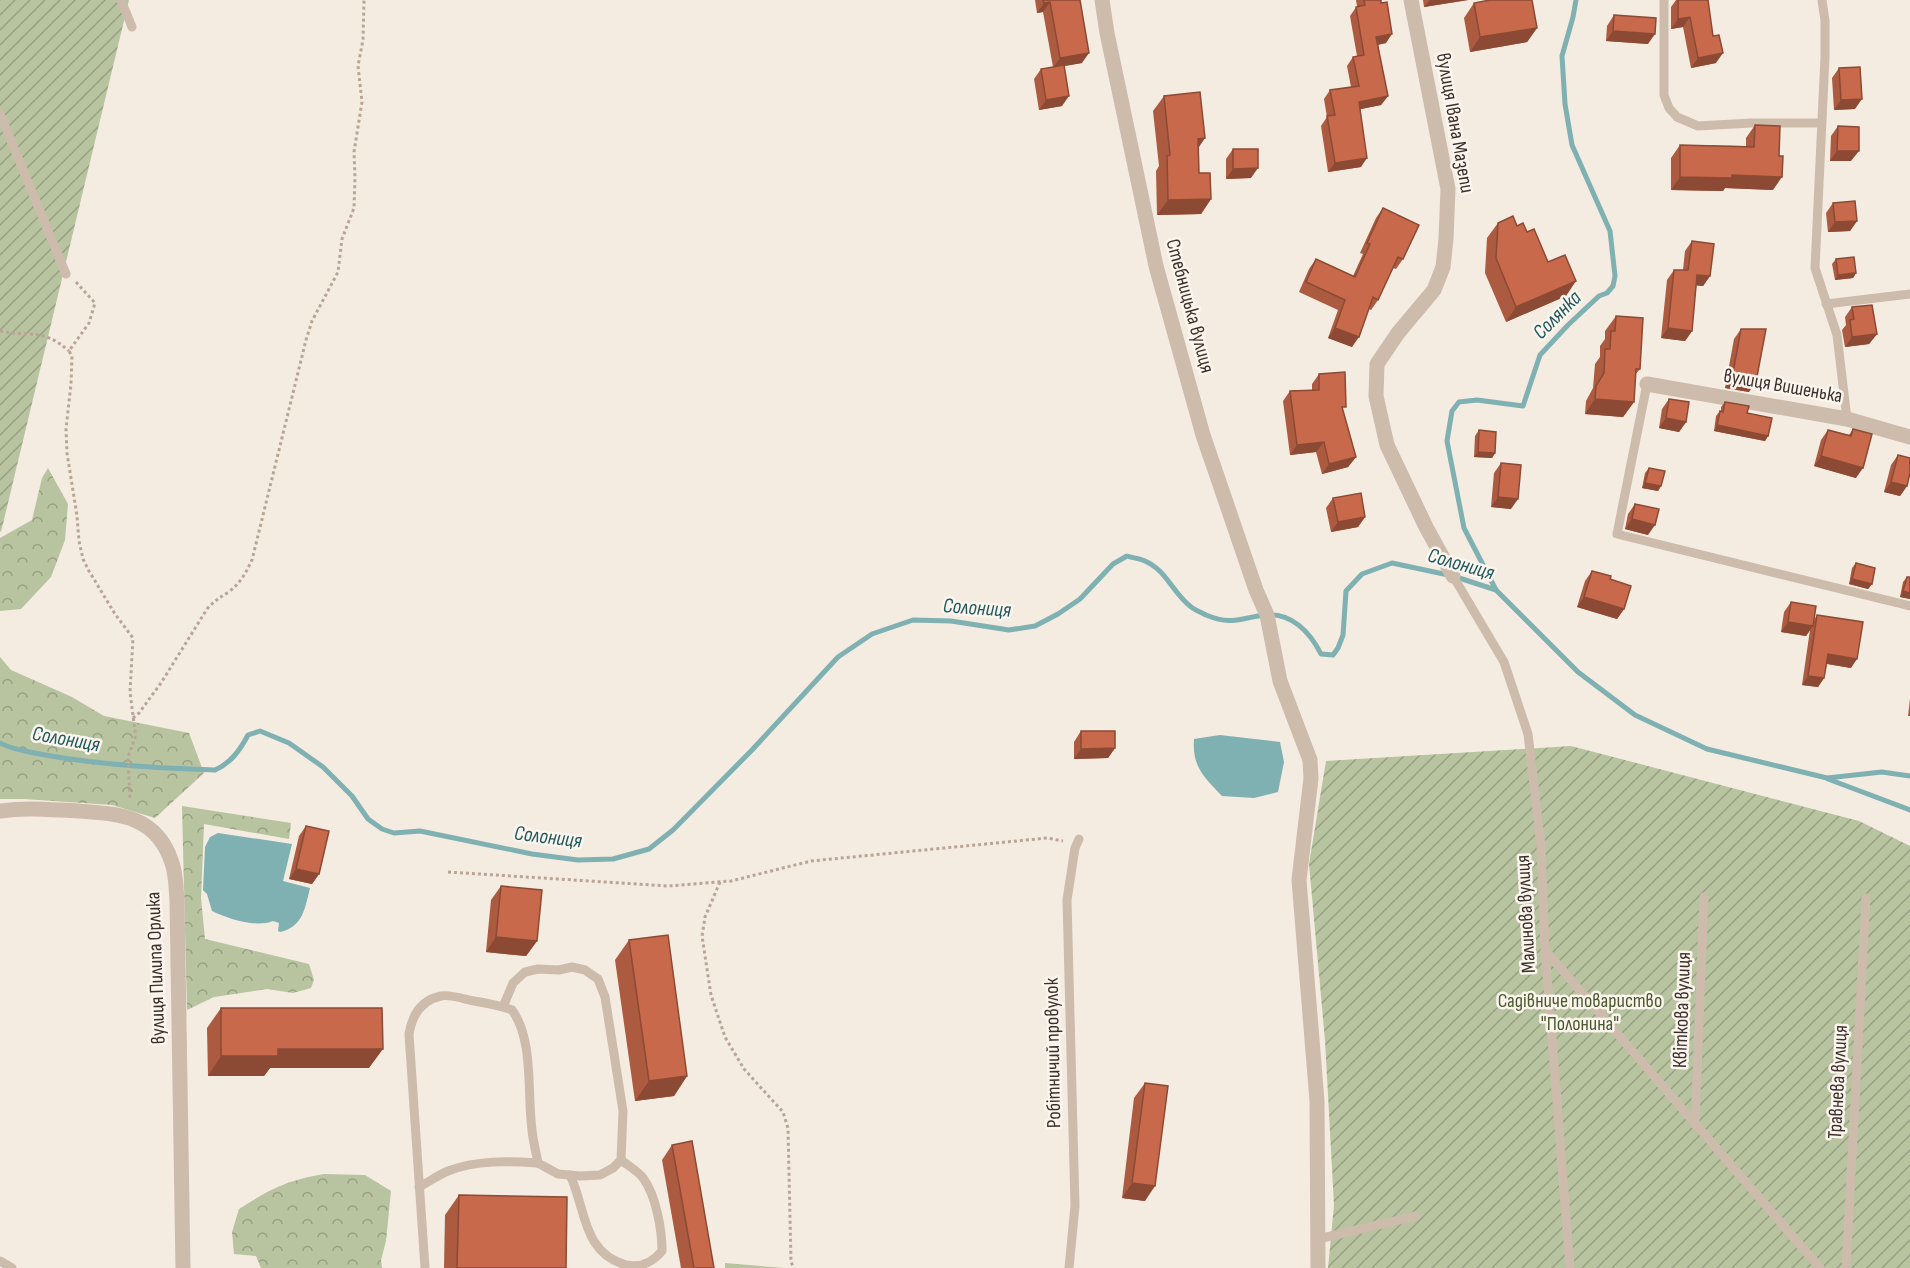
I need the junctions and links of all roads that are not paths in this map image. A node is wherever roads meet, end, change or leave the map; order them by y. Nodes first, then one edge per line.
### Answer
1 (120, 0) edge
2 (1102, 0) edge
3 (1411, 0) edge
4 (1664, 0) edge
5 (1822, 0) edge
6 (132, 27) dead end
7 (0, 114) edge
8 (1821, 123) junction
9 (66, 274) road end
10 (1910, 294) edge
11 (1826, 304) junction
12 (1647, 384) joint
13 (1847, 419) junction
14 (1910, 437) edge
15 (1453, 576) joint
16 (1910, 606) edge
17 (0, 811) edge
18 (1077, 843) road end
19 (1704, 897) dead end
20 (1866, 898) dead end
21 (1545, 949) junction
22 (503, 1007) junction
23 (1695, 1125) junction
24 (621, 1160) junction
25 (538, 1163) junction
26 (570, 1175) junction
27 (419, 1187) junction
28 (1416, 1216) dead end
29 (1318, 1239) junction
30 (0, 1261) edge
31 (12, 1268) edge
32 (183, 1268) edge
33 (424, 1268) edge
34 (1069, 1268) edge
35 (1318, 1268) edge
36 (1570, 1268) edge
37 (1820, 1268) edge
38 (1846, 1268) edge

1 - 6 lane
2 - 29 street, Стебницька вулиця
3 - 15 street, вулиця Івана Мазепи
4 - 8 lane
5 - 8 lane
7 - 9 lane
8 - 11 lane
10 - 11 lane
11 - 13 lane
12 - 13 street, вулиця Вишенька
12 - 16 lane
13 - 14 street, вулиця Вишенька
15 - 21 lane, Малинова вулиця
17 - 32 street, вулиця Пилипа Орлика
18 - 34 lane, Робітничий провулок
19 - 23 lane, Квіткова вулиця
20 - 38 lane, Травнева вулиця
21 - 23 lane
21 - 36 lane, Малинова вулиця
22 - 24 lane
22 - 25 lane
22 - 27 lane
23 - 37 lane
24 - 26 lane
24 - 26 lane
25 - 26 lane
25 - 27 lane
27 - 33 lane
28 - 29 lane
29 - 35 street, Стебницька вулиця
30 - 31 lane

